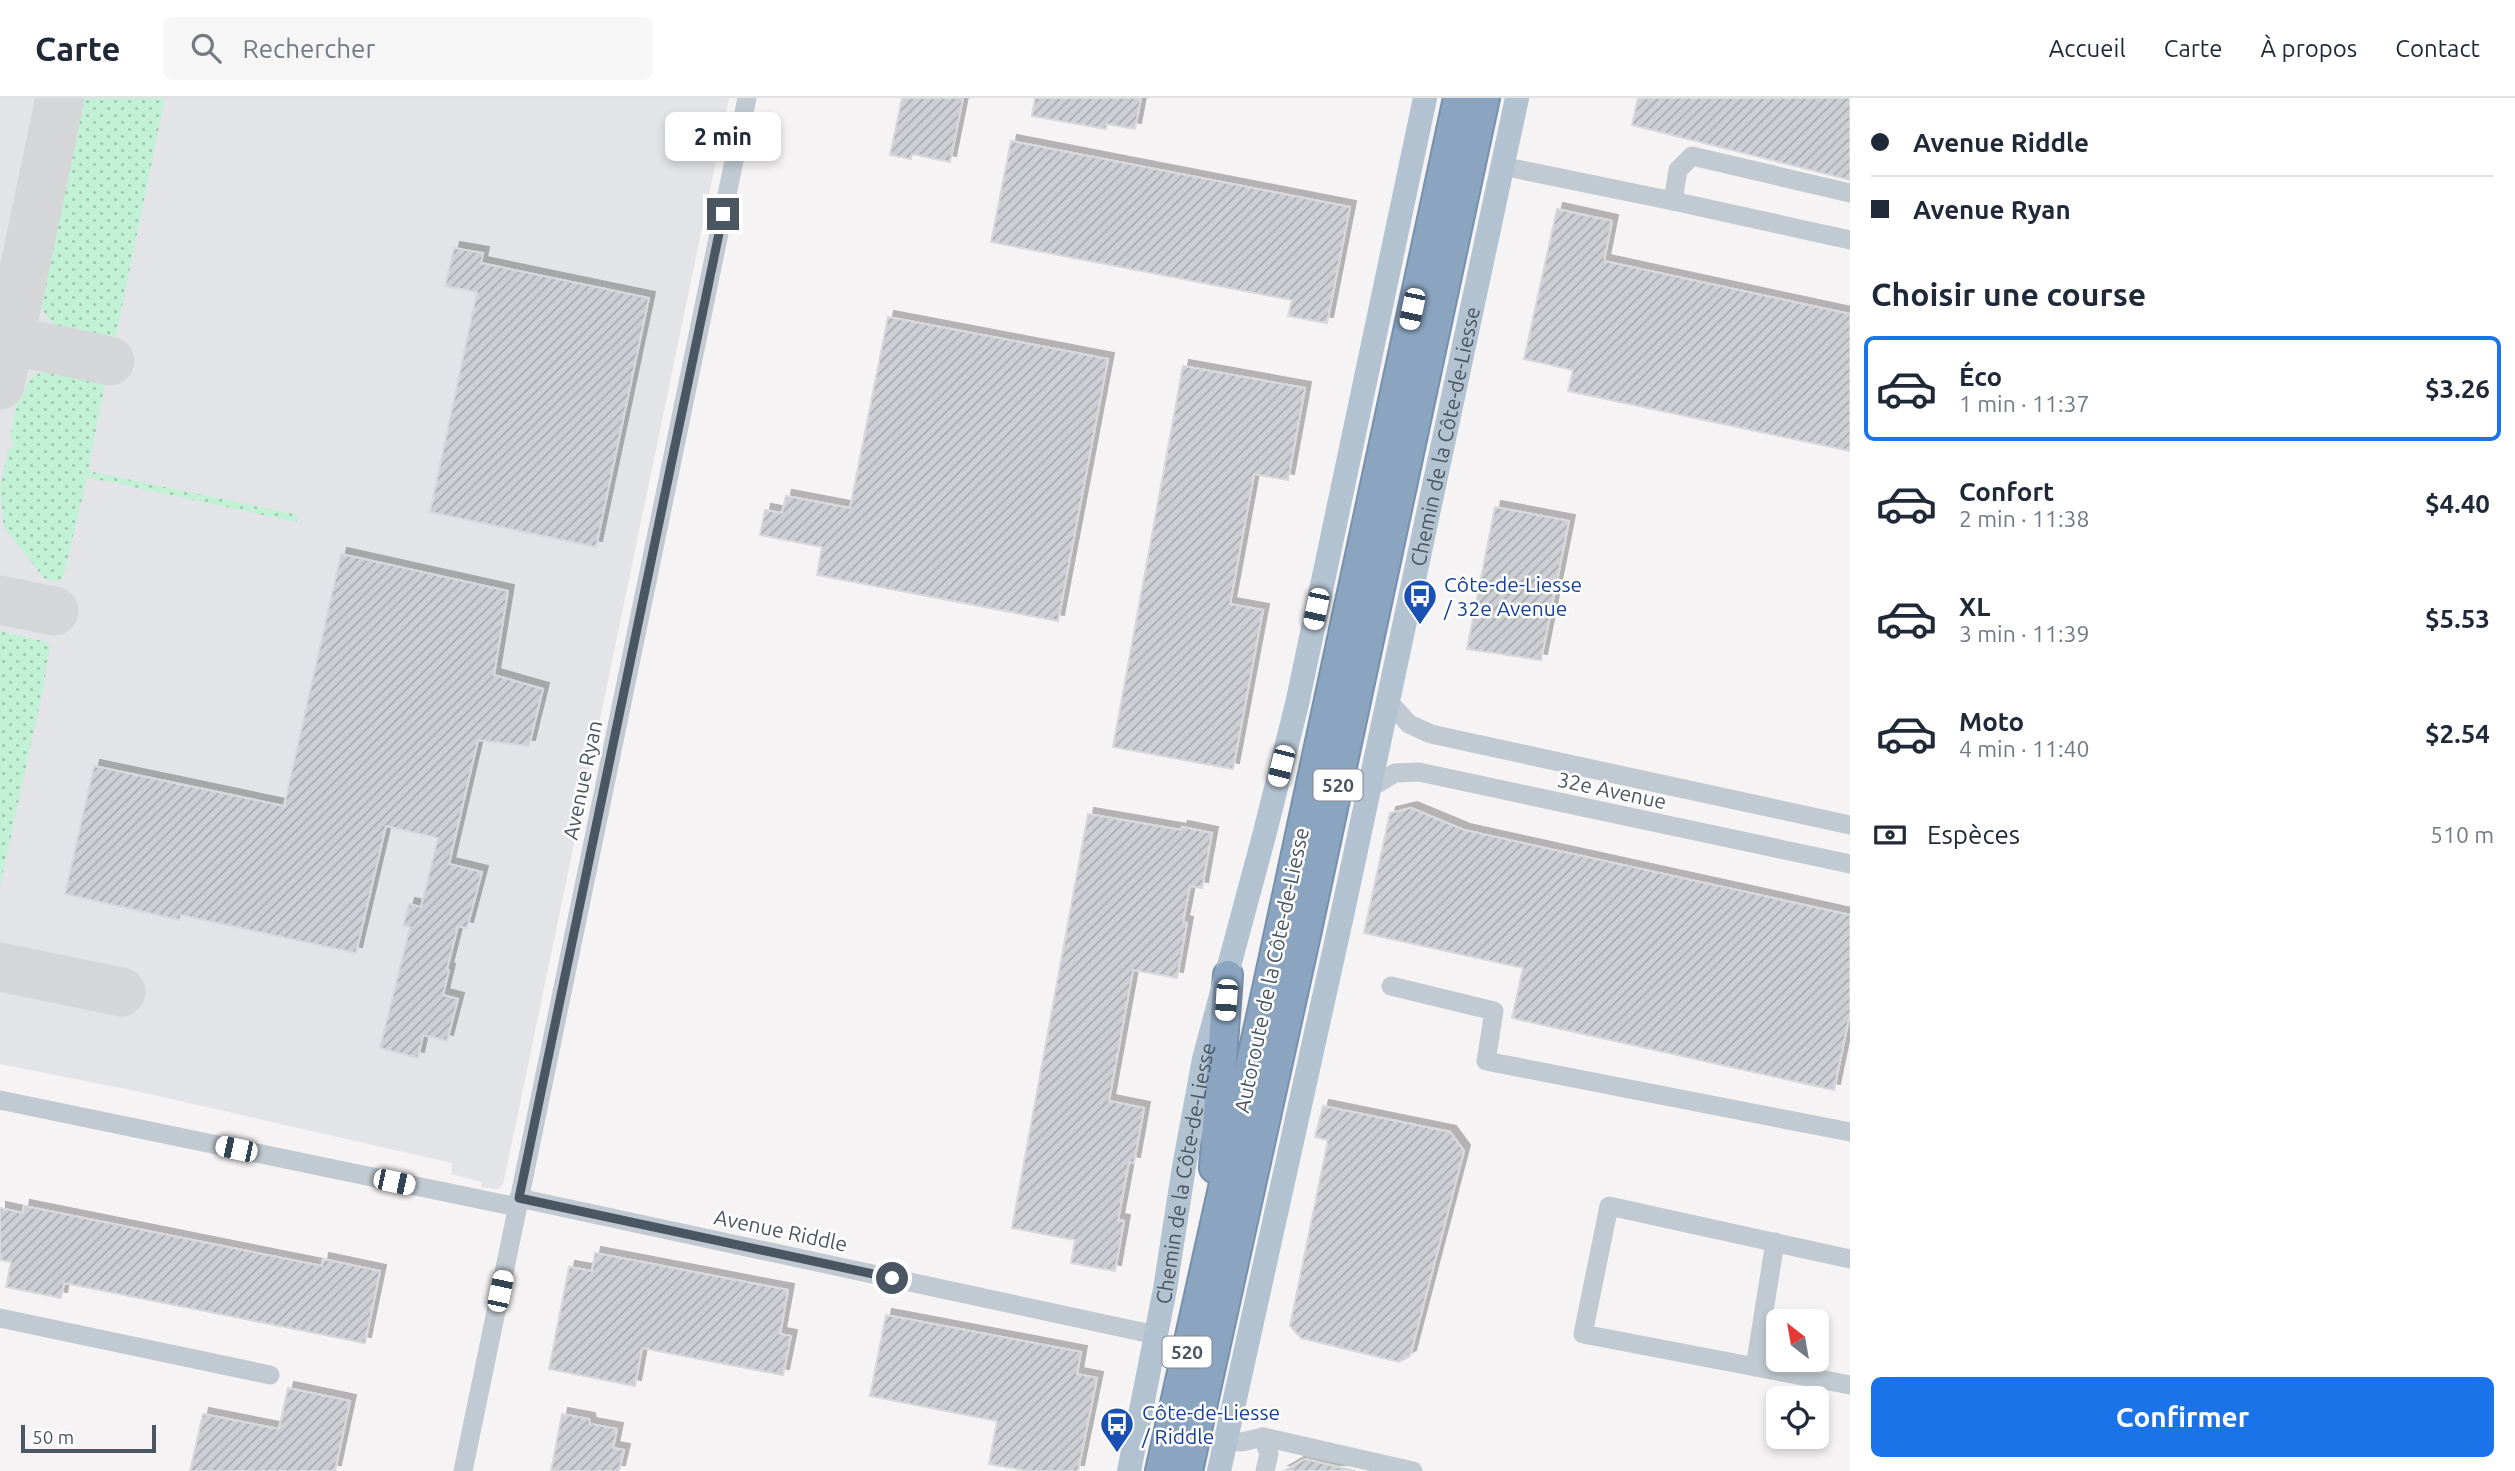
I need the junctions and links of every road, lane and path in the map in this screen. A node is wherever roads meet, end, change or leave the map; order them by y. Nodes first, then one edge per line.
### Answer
1 (747, 98) edge
2 (1425, 98) edge
3 (1458, 98) edge
4 (1485, 98) edge
5 (1517, 98) edge
6 (1502, 166) junction
7 (1850, 193) edge
8 (1673, 201) junction
9 (1850, 240) edge
10 (1388, 701) junction
11 (1368, 789) junction
12 (1850, 825) edge
13 (1850, 864) edge
14 (1227, 975) junction
15 (1391, 986) dead end
16 (0, 1100) edge
17 (1850, 1132) edge
18 (518, 1203) junction
19 (1775, 1242) junction
20 (1208, 1258) junction
21 (1850, 1259) edge
22 (0, 1318) edge
23 (1156, 1335) junction
24 (1755, 1367) junction
25 (270, 1375) dead end
26 (1850, 1385) edge
27 (1264, 1437) junction
28 (1226, 1441) junction
29 (463, 1471) edge
30 (1129, 1471) edge
31 (1160, 1471) edge
32 (1188, 1471) edge
33 (1219, 1471) edge
34 (1265, 1471) edge
35 (1413, 1471) edge

1 - 18 street, Avenue Ryan
2 - 14 main road, Chemin de la Côte-de-Liesse
3 - 20 highway, Autoroute de la Côte-de-Liesse / 520
4 - 32 highway, Autoroute de la Côte-de-Liesse / 520
5 - 6 main road, Chemin de la Côte-de-Liesse
6 - 8 street
6 - 10 main road, Chemin de la Côte-de-Liesse
7 - 8 street
8 - 9 street
10 - 11 main road, Chemin de la Côte-de-Liesse
10 - 12 street, 32e Avenue
11 - 13 street, 32e Avenue
11 - 28 main road, Chemin de la Côte-de-Liesse
14 - 20 highway
14 - 23 main road, Chemin de la Côte-de-Liesse
15 - 17 street
16 - 18 street, Avenue Riddle
18 - 23 street, Avenue Riddle
18 - 29 street, Avenue Ryan
19 - 21 street
19 - 24 street
19 - 24 street
20 - 31 highway, Autoroute de la Côte-de-Liesse / 520
22 - 25 street
23 - 30 main road, Chemin de la Côte-de-Liesse
24 - 26 street
27 - 28 street
27 - 34 street
27 - 35 street
28 - 33 main road, Chemin de la Côte-de-Liesse

